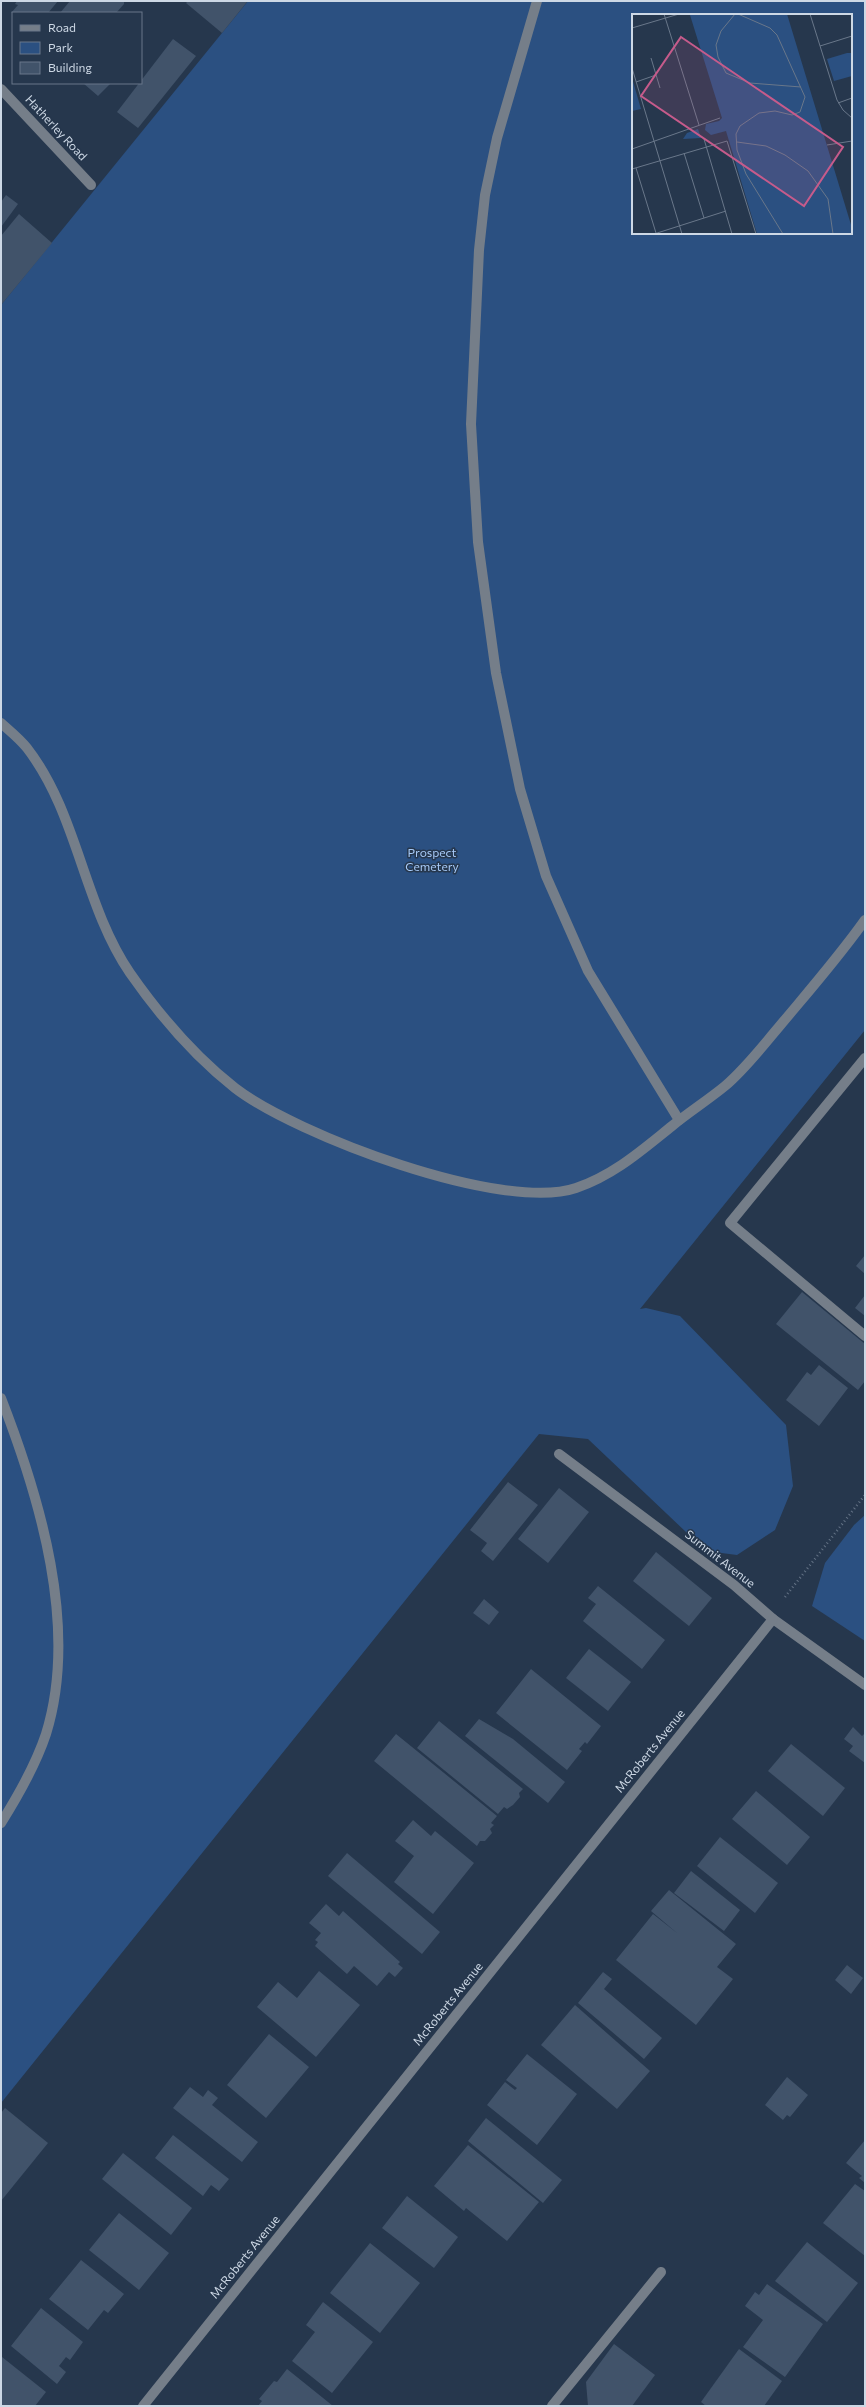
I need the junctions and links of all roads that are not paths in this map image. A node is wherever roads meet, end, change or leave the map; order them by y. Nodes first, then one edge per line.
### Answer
1 (536, 1) edge
2 (1, 89) edge
3 (91, 186) dead end
4 (1, 723) edge
5 (865, 920) edge
6 (865, 1058) edge
7 (679, 1120) junction
8 (865, 1336) edge
9 (1, 1398) edge
10 (560, 1454) dead end
11 (773, 1619) junction
12 (865, 1685) edge
13 (1, 1823) edge
14 (661, 2272) dead end
15 (557, 2404) edge
16 (143, 2406) edge

1 - 7 street
2 - 3 street, Hatherley Road
4 - 7 street
5 - 7 street
6 - 8 street
9 - 13 street
10 - 11 street, Summit Avenue
11 - 12 street, Summit Avenue
11 - 16 street, McRoberts Avenue
14 - 15 street

